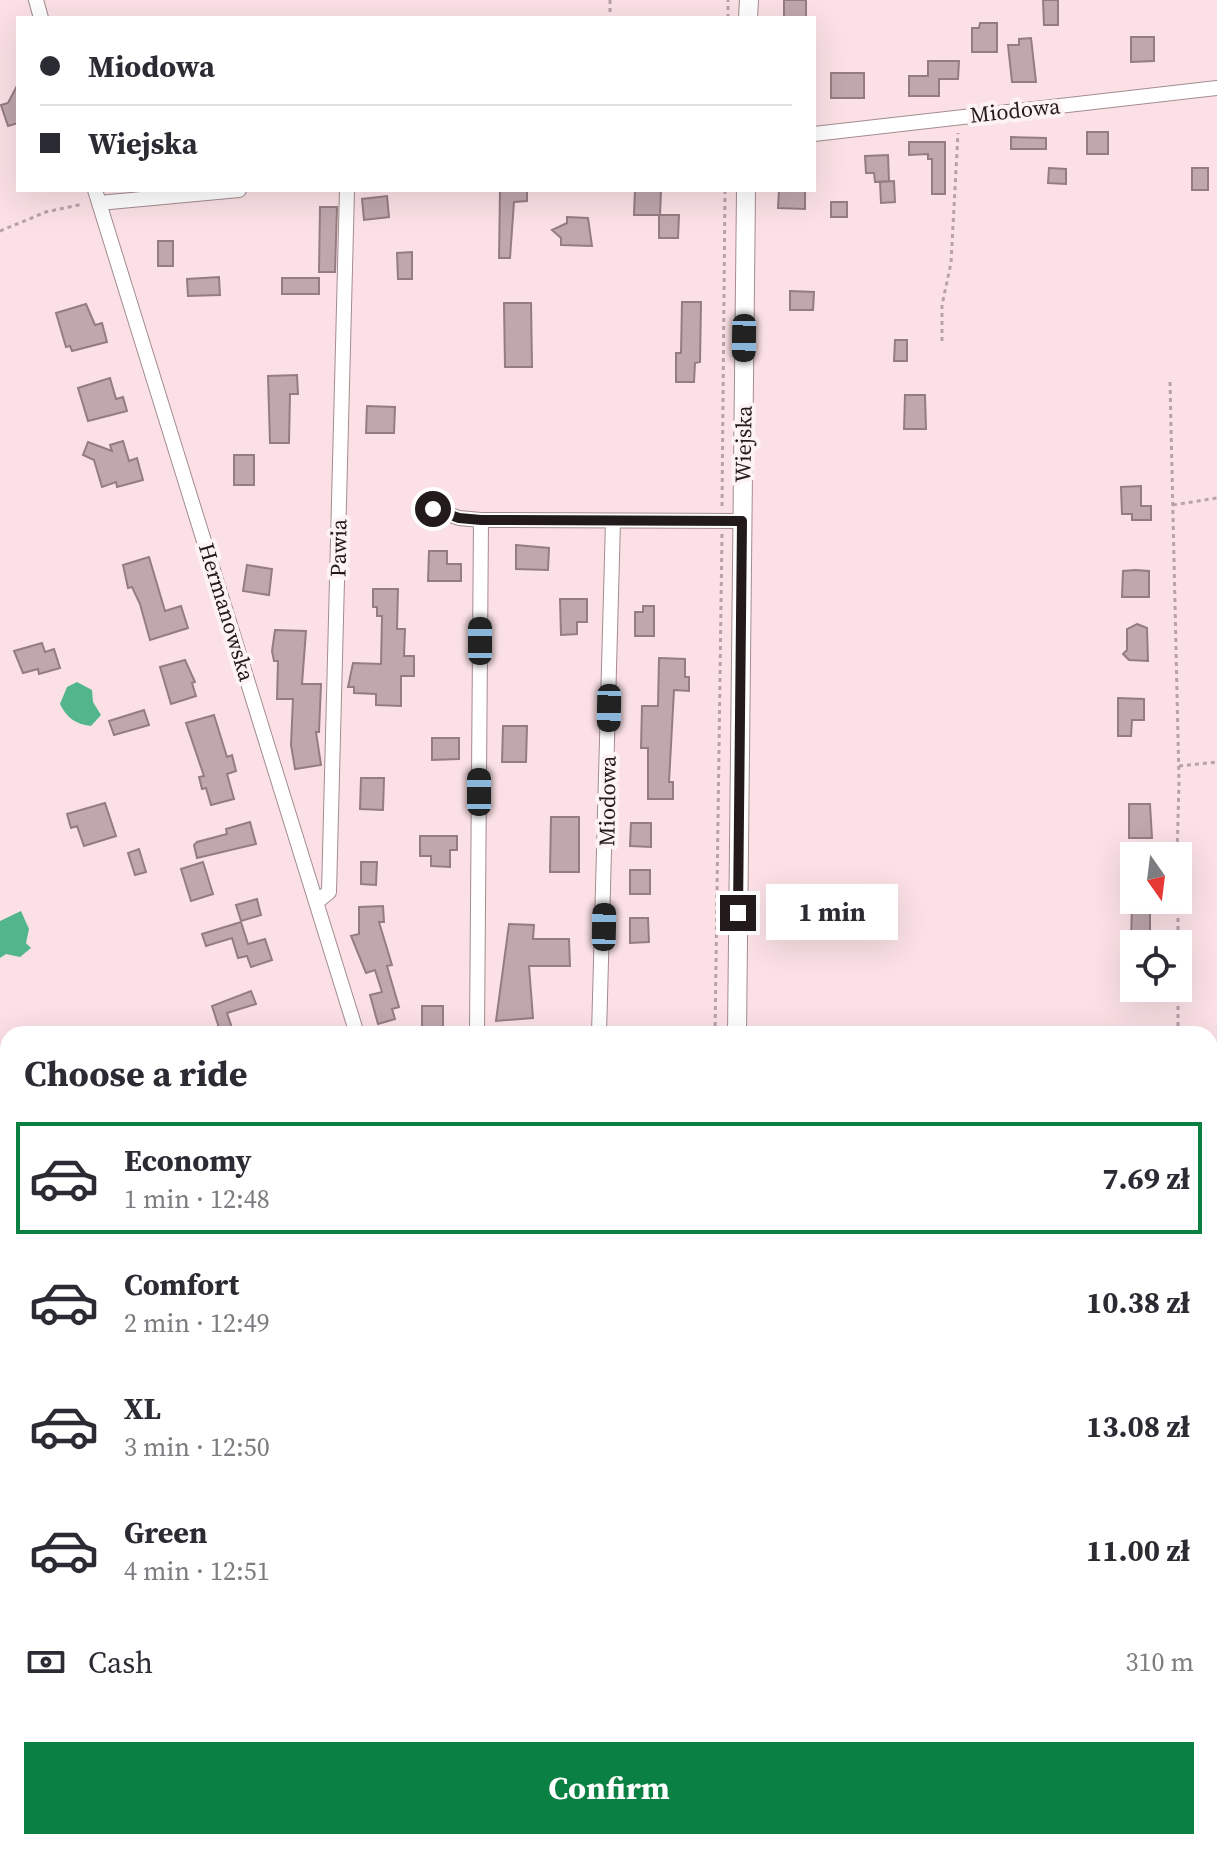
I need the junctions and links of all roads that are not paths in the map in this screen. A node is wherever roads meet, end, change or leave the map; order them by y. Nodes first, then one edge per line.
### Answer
1 (1217, 88) edge
2 (816, 134) edge
3 (192, 192) edge
4 (347, 192) edge
5 (746, 192) edge
6 (97, 196) edge
7 (433, 509) dead end
8 (481, 520) junction
9 (613, 521) junction
10 (742, 521) junction
11 (318, 901) junction
12 (355, 1026) edge
13 (477, 1026) edge
14 (599, 1026) edge
15 (737, 1026) edge

1 - 2 street, Miodowa
3 - 6 street
4 - 11 street, Pawia
5 - 10 street, Wiejska
6 - 11 street, Hermanowska
7 - 8 street
8 - 9 street
8 - 13 street
9 - 10 street
9 - 14 street, Miodowa
10 - 15 street, Wiejska
11 - 12 street, Hermanowska

